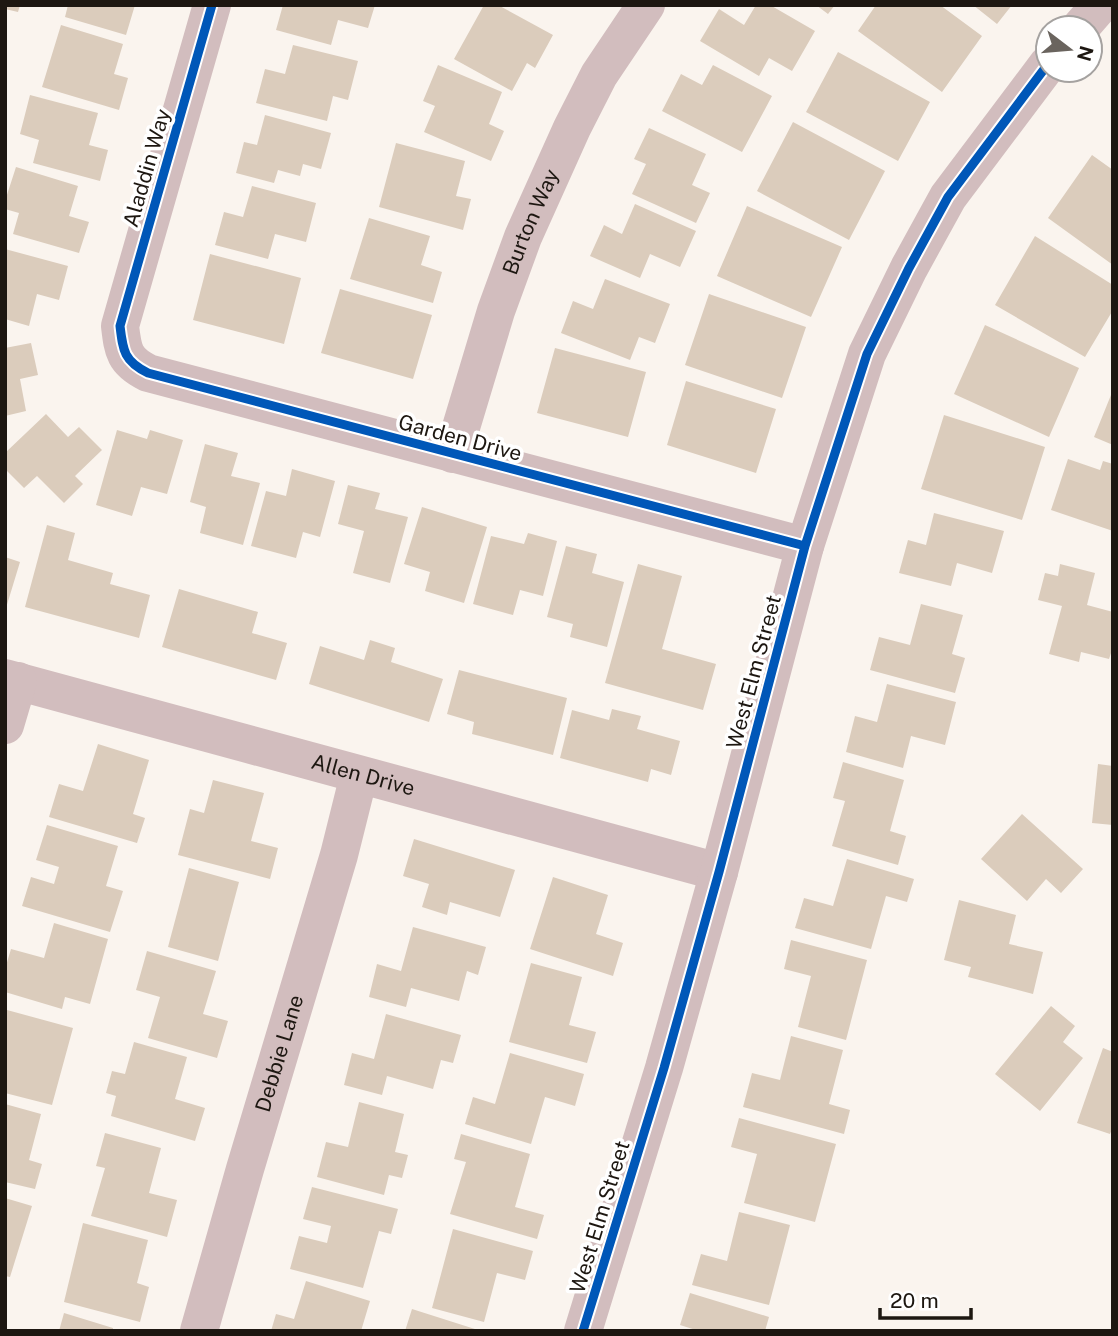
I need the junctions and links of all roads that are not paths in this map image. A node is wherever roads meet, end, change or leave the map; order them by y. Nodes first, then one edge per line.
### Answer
1 (212, 5) edge
2 (646, 5) edge
3 (1034, 83) edge
4 (122, 341) joint
5 (453, 454) junction
6 (805, 546) junction
7 (12, 680) edge
8 (5, 725) edge
9 (359, 775) junction
10 (719, 872) junction
11 (199, 1331) edge
12 (583, 1331) edge

1 - 4 street, Aladdin Way
2 - 5 street, Burton Way
3 - 6 street, West Elm Street
4 - 5 street, Garden Drive
5 - 6 street, Garden Drive
6 - 10 street, West Elm Street
7 - 8 street
7 - 9 street, Allen Drive
9 - 10 street, Allen Drive
9 - 11 street, Debbie Lane
10 - 12 street, West Elm Street

